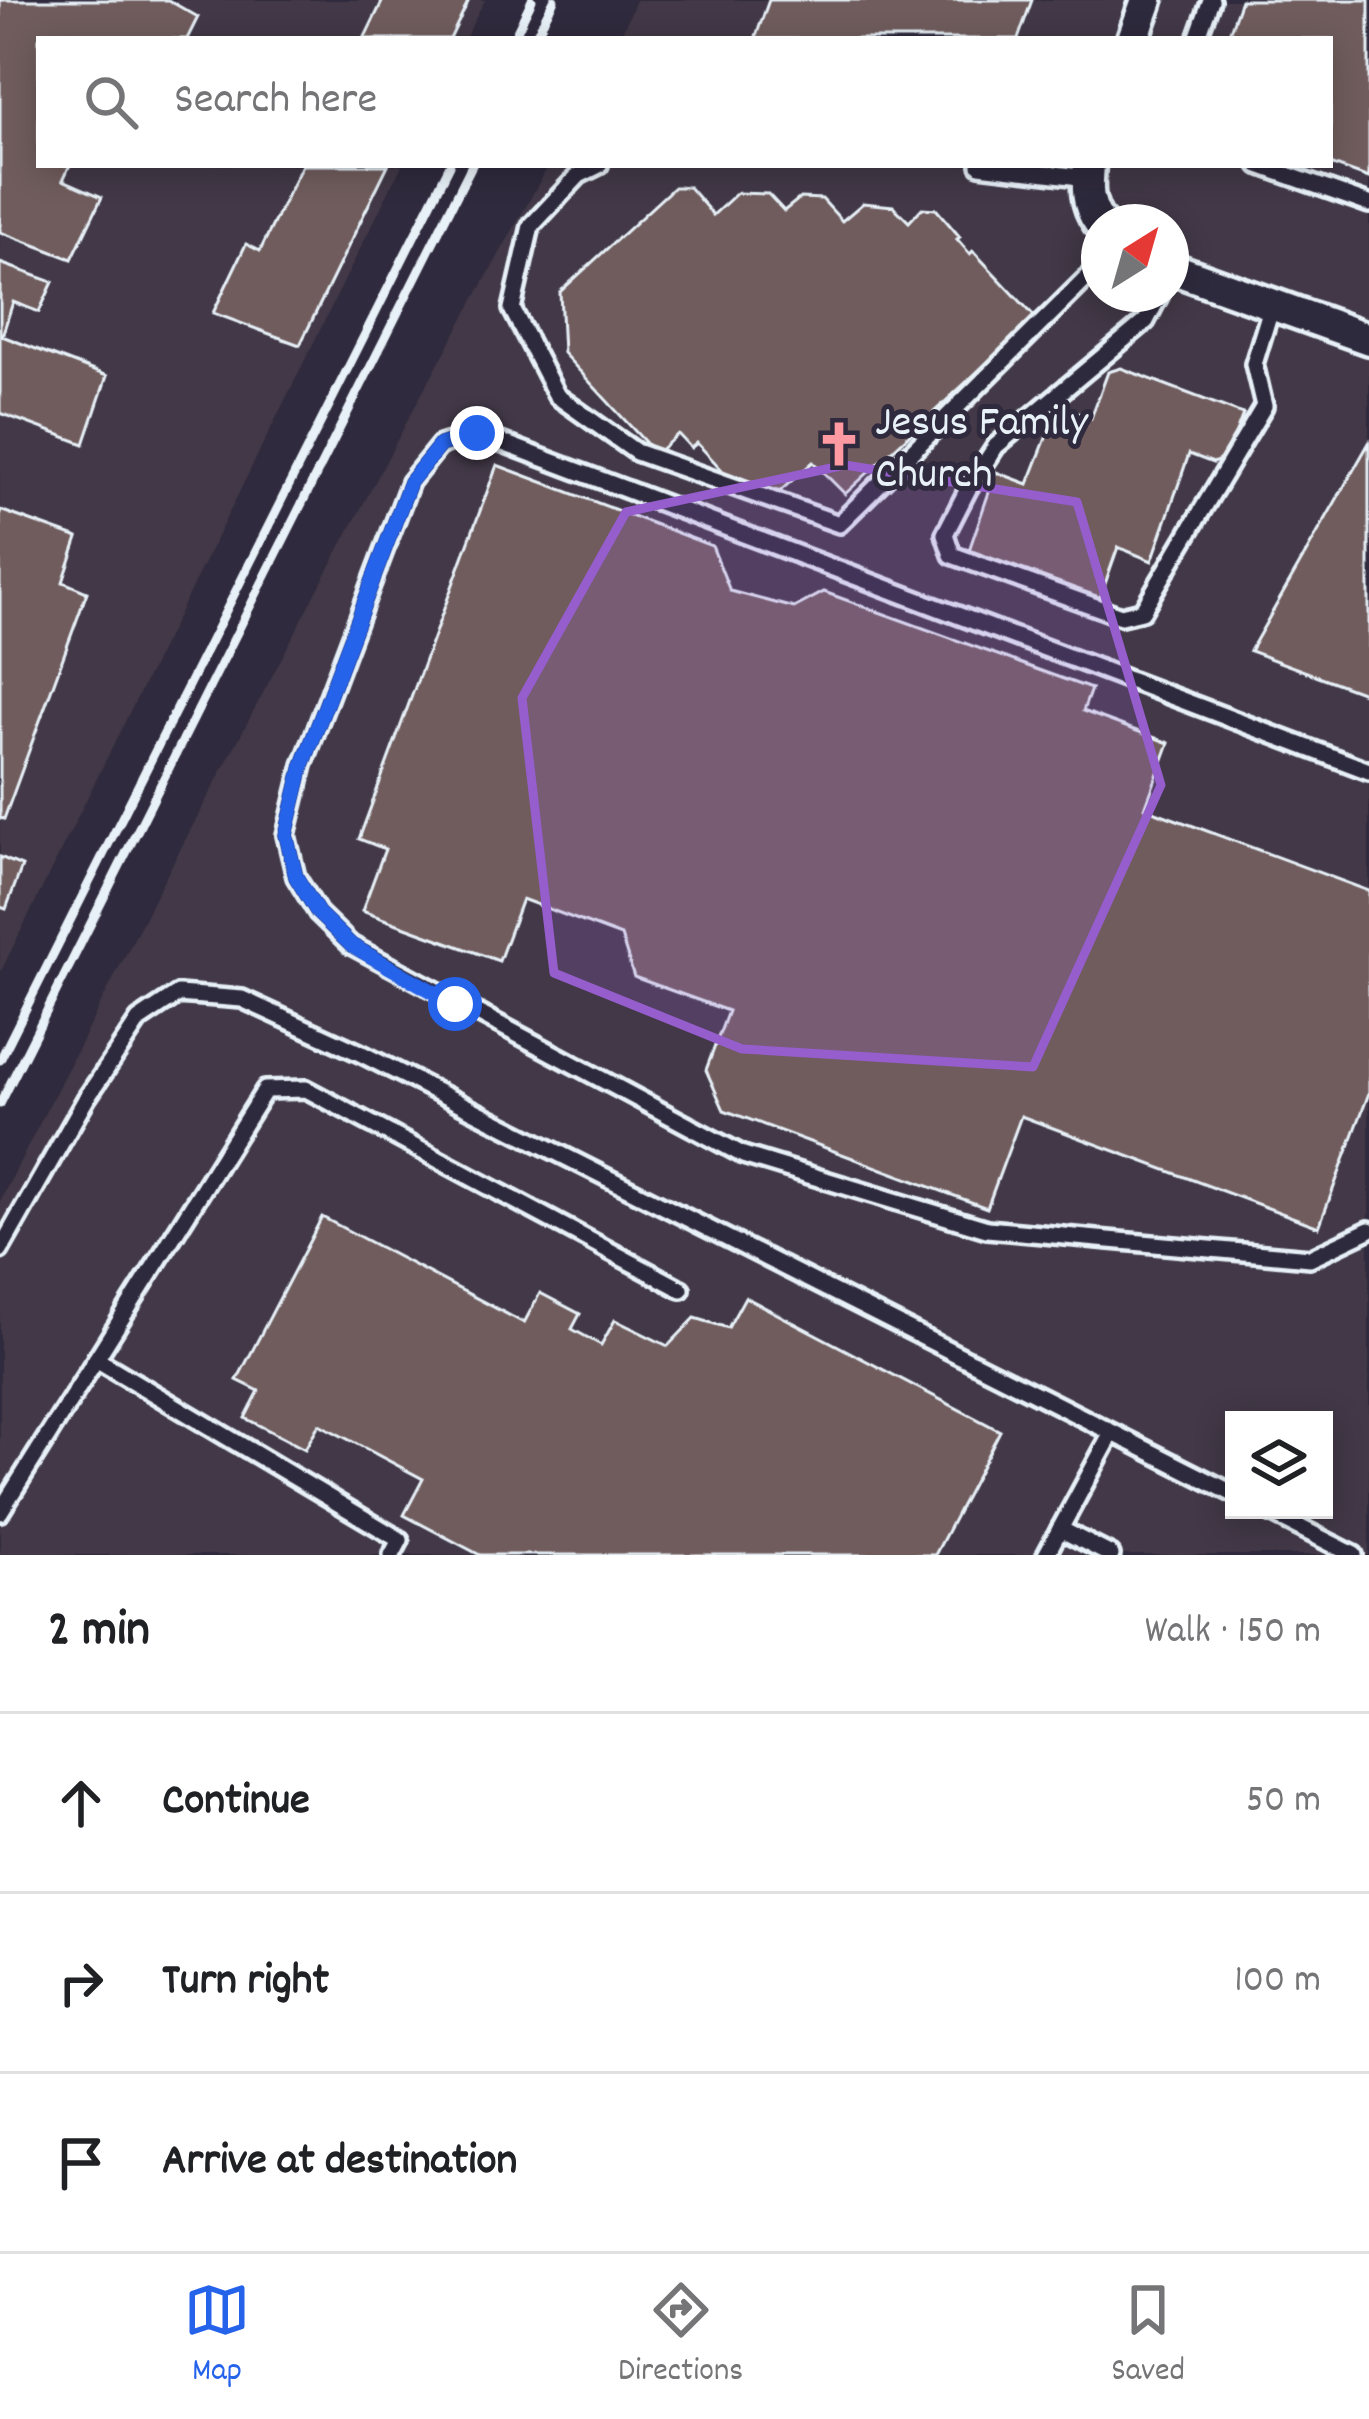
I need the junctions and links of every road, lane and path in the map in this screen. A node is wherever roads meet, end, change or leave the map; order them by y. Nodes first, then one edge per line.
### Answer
1 (1147, 0) edge
2 (1211, 0) edge
3 (1134, 36) edge
4 (1198, 36) edge
5 (593, 168) edge
6 (1034, 168) edge
7 (1267, 168) edge
8 (1089, 171) edge
9 (1091, 204) edge
10 (1369, 204) edge
11 (1189, 282) edge
12 (1081, 284) edge
13 (1272, 305) junction
14 (1151, 312) edge
15 (1369, 339) edge
16 (1369, 771) edge
17 (1369, 1230) edge
18 (0, 1250) edge
19 (681, 1289) dead end
20 (96, 1360) junction
21 (1112, 1433) junction
22 (1225, 1490) edge
23 (0, 1512) edge
24 (1283, 1519) edge
25 (1060, 1528) junction
26 (392, 1555) edge
27 (1046, 1555) edge
28 (1111, 1555) edge
29 (1354, 1555) edge

1 - 3 street
2 - 4 lane
5 - 12 lane
6 - 8 lane
7 - 10 lane
8 - 9 street
11 - 13 street
13 - 14 lane
13 - 15 street
16 - 17 lane
18 - 21 lane
19 - 20 lane
20 - 23 lane
20 - 26 lane
21 - 22 lane
21 - 25 lane
24 - 29 lane
25 - 27 lane
25 - 28 lane

